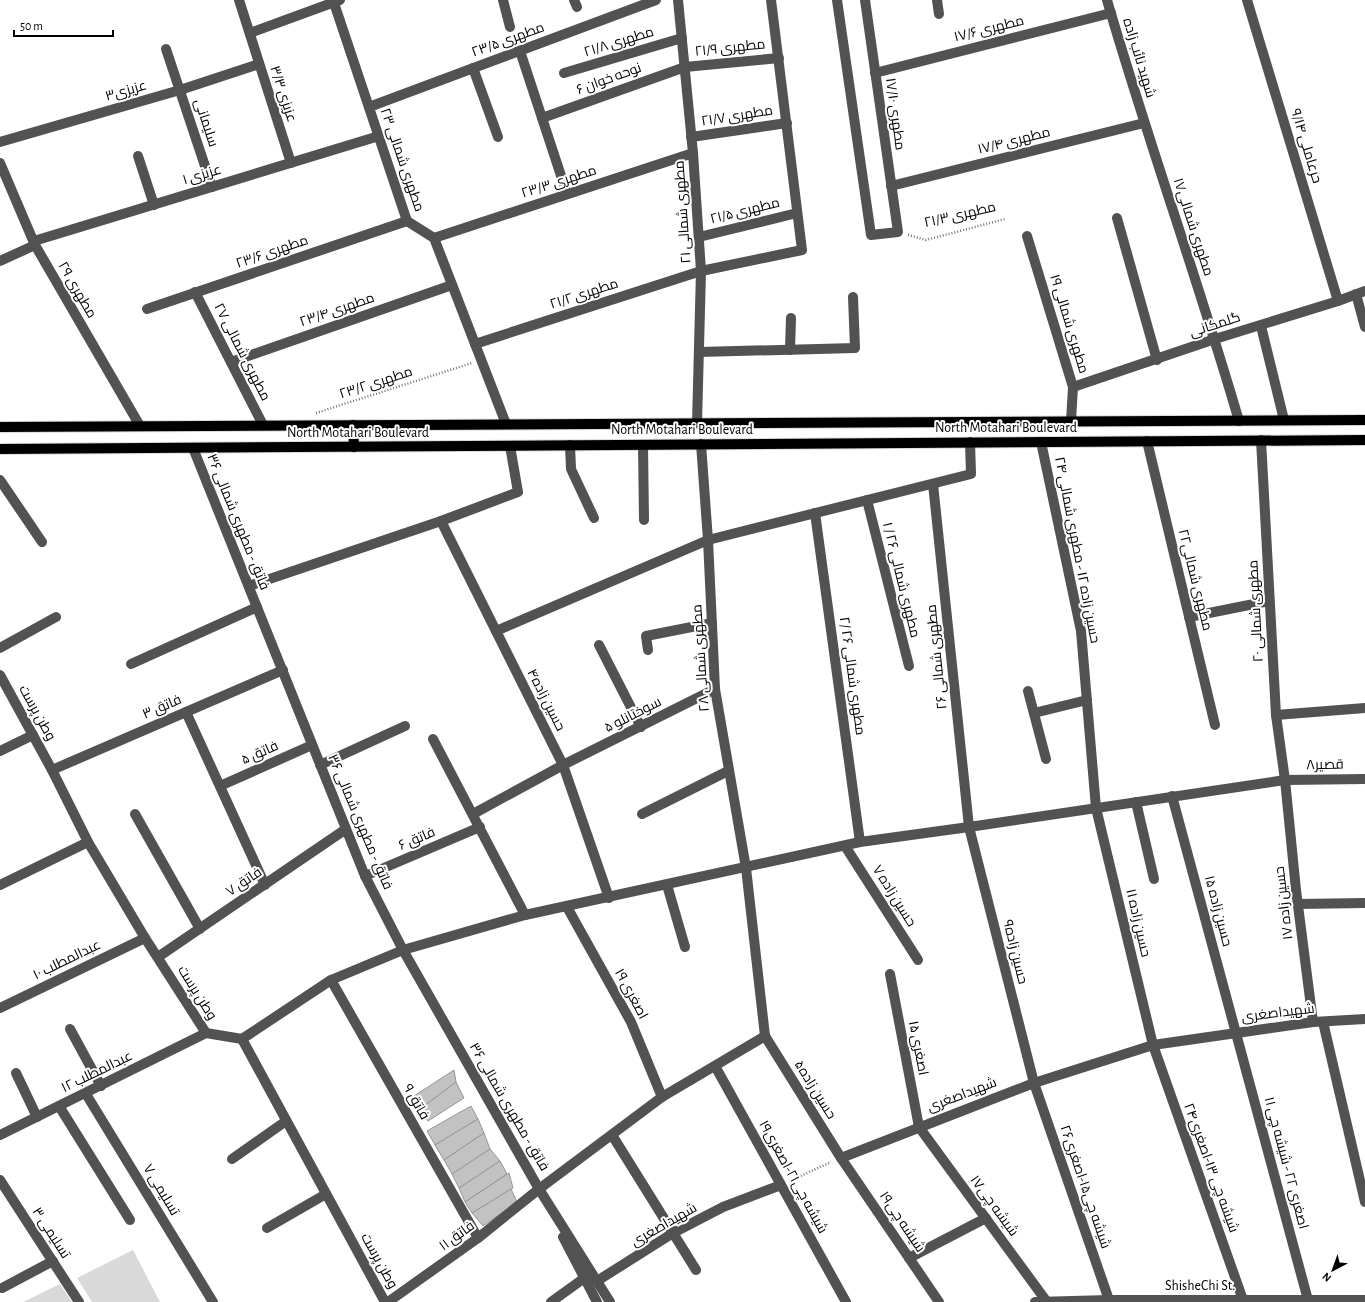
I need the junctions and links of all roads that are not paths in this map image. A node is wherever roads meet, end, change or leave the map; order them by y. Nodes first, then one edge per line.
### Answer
1 (239, 0) edge
2 (503, 0) edge
3 (656, 0) edge
4 (678, 0) edge
5 (771, 0) edge
6 (837, 0) edge
7 (865, 0) edge
8 (937, 0) edge
9 (1107, 0) edge
10 (1247, 0) edge
11 (336, 1) edge
12 (1111, 13) junction
13 (939, 14) dead end
14 (510, 27) dead end
15 (250, 34) junction
16 (682, 38) junction
17 (166, 49) dead end
18 (520, 51) junction
19 (779, 58) junction
20 (259, 64) junction
21 (685, 67) junction
22 (473, 68) junction
23 (564, 73) dead end
24 (875, 73) junction
25 (180, 90) junction
26 (369, 107) junction
27 (542, 118) junction
28 (787, 123) junction
29 (1144, 123) junction
30 (378, 136) junction
31 (498, 137) dead end
32 (692, 137) junction
33 (0, 142) edge
34 (693, 153) junction
35 (138, 156) dead end
36 (0, 163) edge
37 (291, 163) junction
38 (891, 186) junction
39 (212, 187) junction
40 (566, 194) junction
41 (154, 204) junction
42 (797, 213) junction
43 (1117, 218) dead end
44 (406, 221) junction
45 (1027, 236) dead end
46 (699, 237) junction
47 (434, 238) junction
48 (34, 243) junction
49 (0, 261) edge
50 (701, 271) junction
51 (452, 285) junction
52 (195, 292) junction
53 (1361, 292) edge
54 (853, 297) dead end
55 (1338, 301) junction
56 (147, 309) dead end
57 (791, 318) dead end
58 (1261, 326) junction
59 (1365, 327) edge
60 (1215, 339) junction
61 (475, 344) junction
62 (790, 350) junction
63 (699, 352) junction
64 (1157, 360) junction
65 (231, 362) junction
66 (1073, 388) junction
67 (1284, 420) junction
68 (1365, 420) edge
69 (1071, 421) junction
70 (1239, 421) junction
71 (697, 423) junction
72 (506, 424) junction
73 (263, 425) junction
74 (353, 425) junction
75 (140, 426) junction
76 (0, 427) edge
77 (1260, 440) junction
78 (1365, 440) edge
79 (1147, 441) junction
80 (970, 442) junction
81 (1041, 442) junction
82 (701, 444) junction
83 (570, 445) junction
84 (643, 445) junction
85 (510, 446) junction
86 (354, 447) junction
87 (193, 448) junction
88 (0, 449) edge
89 (0, 480) edge
90 (933, 484) junction
91 (867, 500) junction
92 (815, 513) junction
93 (594, 518) dead end
94 (644, 520) dead end
95 (441, 521) junction
96 (708, 540) junction
97 (42, 542) dead end
98 (249, 586) junction
99 (1269, 601) junction
100 (258, 607) junction
101 (56, 617) dead end
102 (1189, 617) junction
103 (712, 623) junction
104 (496, 631) junction
105 (599, 645) dead end
106 (0, 648) edge
107 (648, 650) dead end
108 (131, 664) dead end
109 (909, 666) dead end
110 (283, 670) junction
111 (0, 675) edge
112 (715, 689) junction
113 (1028, 691) dead end
114 (1087, 700) junction
115 (1365, 708) edge
116 (186, 712) junction
117 (1034, 712) junction
118 (1276, 715) junction
119 (1215, 725) dead end
120 (405, 726) dead end
121 (641, 726) junction
122 (33, 735) junction
123 (433, 739) dead end
124 (312, 745) junction
125 (0, 751) edge
126 (1046, 759) dead end
127 (320, 765) junction
128 (563, 766) junction
129 (52, 770) junction
130 (728, 771) junction
131 (1365, 779) edge
132 (1285, 780) junction
133 (220, 786) junction
134 (1172, 796) junction
135 (1136, 802) junction
136 (1096, 808) junction
137 (135, 814) dead end
138 (473, 814) junction
139 (642, 814) dead end
140 (480, 827) junction
141 (969, 827) junction
142 (346, 829) junction
143 (88, 842) junction
144 (860, 842) junction
145 (845, 846) junction
146 (746, 868) junction
147 (365, 876) junction
148 (1154, 879) dead end
149 (0, 885) edge
150 (265, 885) junction
151 (667, 885) junction
152 (609, 898) junction
153 (1365, 903) edge
154 (1298, 904) junction
155 (567, 907) junction
156 (525, 915) junction
157 (200, 929) junction
158 (145, 938) junction
159 (685, 947) dead end
160 (403, 950) junction
161 (158, 957) junction
162 (918, 960) dead end
163 (890, 974) dead end
164 (331, 980) junction
165 (0, 1008) edge
166 (1365, 1019) edge
167 (1313, 1022) junction
168 (1323, 1022) junction
169 (70, 1029) dead end
170 (206, 1033) junction
171 (1237, 1033) junction
172 (765, 1036) junction
173 (242, 1039) junction
174 (1152, 1045) junction
175 (715, 1066) junction
176 (16, 1073) dead end
177 (1034, 1083) junction
178 (101, 1086) junction
179 (86, 1094) junction
180 (662, 1097) junction
181 (60, 1106) junction
182 (37, 1117) junction
183 (286, 1121) junction
184 (920, 1127) junction
185 (0, 1135) edge
186 (612, 1135) junction
187 (841, 1158) junction
188 (232, 1159) dead end
189 (0, 1180) edge
190 (781, 1184) junction
191 (539, 1189) junction
192 (326, 1194) junction
193 (1365, 1202) edge
194 (986, 1218) junction
195 (130, 1220) dead end
196 (267, 1228) dead end
197 (673, 1233) junction
198 (478, 1238) junction
199 (910, 1258) junction
200 (53, 1261) junction
201 (696, 1270) dead end
202 (584, 1279) junction
203 (597, 1281) junction
204 (2, 1288) dead end
205 (1109, 1300) junction
206 (1244, 1300) junction
207 (1308, 1300) junction
208 (1365, 1300) edge
209 (1123, 1301) edge
210 (1255, 1301) edge
211 (79, 1302) edge
212 (213, 1302) edge
213 (387, 1302) edge
214 (551, 1302) edge
215 (597, 1302) edge
216 (610, 1302) edge
217 (846, 1302) edge
218 (939, 1302) edge
219 (1035, 1302) edge
220 (1047, 1302) edge

1 - 15 street, عزیزی ۳/۳
2 - 14 street
3 - 18 street, مطهری ۲۳/۵
4 - 16 street, مطهری شمالی ۲۱
5 - 19 street
6 - 38 street, مطهری ۱۷/۱۰
7 - 24 street, مطهری ۱۷/۱۰
8 - 13 street
9 - 12 street, شهید نائب زاده
10 - 55 street, حرعاملی ۹/۱۴
11 - 15 street
11 - 26 street, مطهری شمالی ۲۳
12 - 24 street, مطهری ۱۷/۶
12 - 29 street, شهید نائب زاده
15 - 20 street, عزیزی ۳/۳
16 - 21 street, مطهری شمالی ۲۱
16 - 23 street, مطهری ۲۱/۸
17 - 25 street, سلیمانی
18 - 22 street, مطهری ۲۳/۵
18 - 27 street
19 - 21 street, مطهری ۲۱/۹
19 - 28 street
20 - 25 street, عزیزی۳
20 - 37 street, عزیزی ۳/۳
21 - 27 street, نوحه خوان ۶
21 - 32 street, مطهری شمالی ۲۱
22 - 26 street, مطهری ۲۳/۵
22 - 31 street
24 - 38 street, مطهری ۱۷/۱۰
25 - 33 street, عزیزی۳
25 - 39 street, سلیمانی
26 - 30 street, مطهری شمالی ۲۳
27 - 40 street
28 - 32 street, مطهری ۲۱/۷
28 - 42 street
29 - 38 street, مطهری ۱۷/۴
29 - 60 street, مطهری شمالی۱۷
30 - 37 street, عزیزی ۱
30 - 44 street, مطهری شمالی ۲۳
32 - 34 street, مطهری شمالی ۲۱
34 - 40 street, مطهری ۲۳/۳
34 - 46 street, مطهری شمالی ۲۱
35 - 41 street
36 - 48 street, مطهری ۲۹
37 - 39 street, عزیزی ۱
39 - 41 street, عزیزی ۱
40 - 47 street, مطهری ۲۳/۳
41 - 48 street, عزیزی ۱
42 - 46 street, مطهری ۲۱/۵
42 - 50 street
43 - 64 street
44 - 47 street, مطهری شمالی ۲۳
44 - 52 street, مطهری ۲۳/۶
45 - 66 street, مطهری شمالی ۱۹
46 - 50 street, مطهری شمالی ۲۱
47 - 51 street
48 - 49 street, عزیزی ۱
48 - 75 street, مطهری ۲۹
50 - 61 street, مطهری ۲۱/۲
50 - 63 street, مطهری شمالی ۲۱
51 - 61 street
51 - 65 street, مطهری ۲۳/۴
52 - 56 street, مطهری ۲۳/۶
52 - 65 street, مطهری شمالی ۲۷
53 - 55 street, گلمکانی
53 - 59 street
54 - 62 street
55 - 58 street, گلمکانی
57 - 62 street
58 - 60 street, گلمکانی
58 - 67 street
60 - 64 street, گلمکانی
60 - 70 street, مطهری شمالی۱۷
61 - 72 street
62 - 63 street
63 - 71 street, مطهری شمالی ۲۱
64 - 66 street, گلمکانی
65 - 73 street, مطهری شمالی ۲۷
66 - 69 street, مطهری شمالی ۱۹
67 - 68 main road, North Motahari Boulevard
67 - 70 main road, North Motahari Boulevard
69 - 70 main road, North Motahari Boulevard
69 - 71 main road, North Motahari Boulevard
71 - 72 main road, North Motahari Boulevard
72 - 74 main road, North Motahari Boulevard
73 - 74 main road, North Motahari Boulevard
73 - 75 main road, North Motahari Boulevard
74 - 86 main road
75 - 76 main road, North Motahari Boulevard
77 - 78 main road, North Motahari Boulevard
77 - 79 main road, North Motahari Boulevard
77 - 99 street, مطهری شمالی ۲۰
79 - 81 main road, North Motahari Boulevard
79 - 102 street, مطهری شمالی۲۲
80 - 81 main road, North Motahari Boulevard
80 - 82 main road, North Motahari Boulevard
80 - 90 street
81 - 114 street, حسین زاده ۱۲ - مطهری شمالی ۲۴
82 - 84 main road, North Motahari Boulevard
82 - 96 street, مطهری شمالی ۲۸
83 - 84 main road, North Motahari Boulevard
83 - 85 main road, North Motahari Boulevard
83 - 93 street
84 - 94 street
85 - 86 main road, North Motahari Boulevard
85 - 95 street
86 - 87 main road, North Motahari Boulevard
87 - 88 main road, North Motahari Boulevard
87 - 98 street, فاتق - مطهری شمالی ۳۶
89 - 97 street
90 - 91 street
90 - 141 street, مطهری شمالی ۲۶
91 - 92 street
91 - 109 street, مطهری شمالی ۲۶ / ۱
92 - 96 street
92 - 144 street, مطهری شمالی ۲۶ /۲
95 - 98 street
95 - 104 street, حسین زاده۴
96 - 103 street, مطهری شمالی ۲۸
96 - 104 street
98 - 100 street, فاتق - مطهری شمالی ۳۶
99 - 102 street
99 - 118 street, مطهری شمالی ۲۰
100 - 108 street
100 - 110 street, فاتق - مطهری شمالی ۳۶
101 - 106 street
102 - 119 street, مطهری شمالی۲۲
103 - 107 street
103 - 112 street, مطهری شمالی ۲۸
104 - 128 street, حسین زاده۴
105 - 121 street
110 - 116 street, فاتق ۳
110 - 124 street, فاتق - مطهری شمالی ۳۶
111 - 122 street, وطن پرست
112 - 121 street, سوختانلو ۵
112 - 130 street, مطهری شمالی ۲۸
113 - 117 street
114 - 117 street
114 - 136 street, حسین زاده ۱۲ - مطهری شمالی ۲۴
115 - 118 street
116 - 129 street, فاتق ۳
116 - 133 street
117 - 126 street
118 - 132 street, مطهری شمالی ۲۰
120 - 127 street
121 - 128 street, سوختانلو ۵
122 - 125 street
122 - 129 street, وطن پرست
123 - 138 street
124 - 127 street, فاتق - مطهری شمالی ۳۶
124 - 133 street, فاتق ۵
127 - 142 street, فاتق - مطهری شمالی ۳۶
128 - 138 street, سوختانلو ۵
128 - 152 street, حسین زاده۴
129 - 143 street, وطن پرست
130 - 139 street
130 - 146 street, مطهری شمالی ۲۸
131 - 132 street, قصیر۸
132 - 134 street, قصیر۸
132 - 154 street, حسین زاده ۱۷
133 - 150 street
134 - 135 street, قصیر۸
134 - 171 street, حسین زاده ۱۵
135 - 136 street, قصیر۸
135 - 148 street
136 - 141 street, قصیر۸
136 - 174 street, حسین زاده ۱۱
137 - 157 street
138 - 140 street
140 - 147 street, فاتق ۶
140 - 156 street
141 - 144 street, قصیر۸
141 - 177 street, حسین زاده۹
142 - 147 street, فاتق - مطهری شمالی ۳۶
142 - 150 street, فاتق ۷
143 - 149 street
143 - 158 street, وطن پرست
144 - 145 street, قصیر۸
145 - 146 street, قصیر۸
145 - 162 street, حسین زاده ۷
146 - 151 street, قصیر۸
146 - 172 street, مطهری شمالی ۲۸
147 - 160 street, فاتق - مطهری شمالی ۳۶
150 - 157 street, فاتق ۷
151 - 152 street, قصیر۸
151 - 159 street
152 - 155 street, قصیر۸
153 - 154 street
154 - 167 street, حسین زاده ۱۷
155 - 156 street, قصیر۸
155 - 180 street, اصغری ۱۹
156 - 160 street, قصیر۸
157 - 161 street, فاتق ۷
158 - 161 street, وطن پرست
158 - 165 street, عبدالمطلب ۱۰
160 - 164 street
160 - 191 street, فاتق - مطهری شمالی ۳۶
161 - 170 street, وطن پرست
163 - 184 street, اصغری ۱۵
164 - 173 street
164 - 198 street, فاتق ۹
166 - 168 street, شهیداصغری
167 - 168 street, شهیداصغری
167 - 171 street, شهیداصغری
168 - 193 street
169 - 178 street
170 - 173 street, وطن پرست
170 - 178 street, عبدالمطلب ۱۲
171 - 174 street, شهیداصغری
171 - 207 street, اصغری ۲۲ - شیشه چی ۱۱
172 - 175 street
172 - 187 street, حسین زاده۵
173 - 183 street, وطن پرست
174 - 177 street, شهیداصغری
174 - 206 street, شیشه چی ۱۳-اصغری۲۴
175 - 180 street
175 - 190 street, شیشه چی۲۱-اصغری۱۹
176 - 182 street
177 - 184 street, شهیداصغری
177 - 205 street, شیشه چی۱۵-اصغری۲۶
178 - 179 street, عبدالمطلب ۱۲
179 - 181 street, عبدالمطلب ۱۲
179 - 212 street, تسلیمی ۷
180 - 186 street
181 - 182 street, عبدالمطلب ۱۲
181 - 195 street
182 - 185 street, عبدالمطلب ۱۲
183 - 188 street
183 - 192 street, وطن پرست
184 - 187 street, شهیداصغری
184 - 194 street, شیشه چی۱۷
186 - 191 street
186 - 197 street
187 - 199 street, شیشه چی۱۹
189 - 200 street, تسلیمی ۳
190 - 197 street, شهیداصغری
190 - 217 street, شیشه چی۲۱-اصغری۱۹
191 - 198 street, فاتق ۱۱
191 - 202 street
191 - 203 street
192 - 196 street
192 - 213 street, وطن پرست
194 - 199 street
194 - 220 street, شیشه چی۱۷
197 - 201 street
197 - 203 street, شهیداصغری
198 - 213 street, فاتق ۱۱
199 - 218 street, شیشه چی۱۹
200 - 204 street
200 - 211 street, تسلیمی ۳
202 - 214 street
202 - 215 street
203 - 216 street
205 - 209 street, ShisheChi St.
205 - 220 street, ShisheChi St.
206 - 209 street, ShisheChi St.
206 - 210 street, ShisheChi St.
207 - 208 street, ShisheChi St.
207 - 210 street, ShisheChi St.
219 - 220 street, ShisheChi St.

